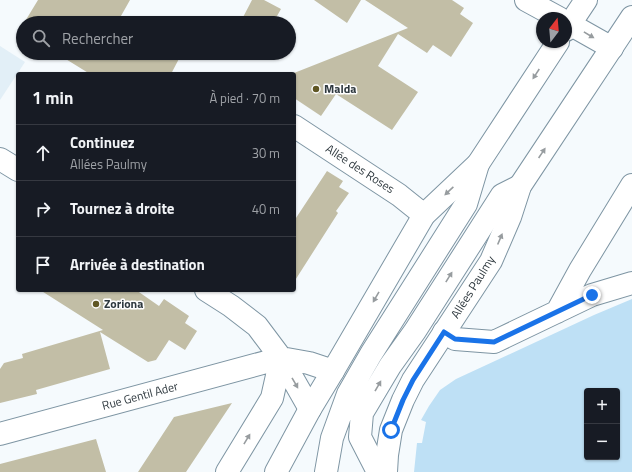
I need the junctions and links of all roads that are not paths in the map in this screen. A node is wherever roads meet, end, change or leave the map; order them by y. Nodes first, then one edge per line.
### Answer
1 (526, 0) edge
2 (586, 0) edge
3 (547, 12) edge
4 (572, 16) edge
5 (632, 17) edge
6 (572, 26) edge
7 (554, 48) edge
8 (612, 48) junction
9 (296, 127) edge
10 (0, 159) edge
11 (478, 164) junction
12 (16, 169) edge
13 (632, 185) edge
14 (520, 186) junction
15 (424, 215) junction
16 (632, 283) edge
17 (209, 292) edge
18 (557, 312) junction
19 (444, 332) junction
20 (281, 358) junction
21 (333, 371) junction
22 (310, 409) junction
23 (362, 413) junction
24 (0, 434) edge
25 (332, 438) junction
26 (227, 472) edge
27 (276, 472) edge
28 (326, 472) edge
29 (378, 472) edge
30 (386, 472) edge

1 - 3 street
2 - 4 street
5 - 8 street, Allées Paulmy
6 -> 8 street
7 -> 11 street
14 -> 8 street, Allées Paulmy
9 - 15 street, Allée des Roses
10 - 12 street
11 -> 15 street
11 - 25 street
13 - 18 street
19 -> 14 street, Allées Paulmy
23 -> 14 street, Allées Paulmy
15 -> 21 street
16 - 18 street
17 - 20 street
18 - 19 street
19 - 30 street, Allées Paulmy
20 - 21 street
20 -> 22 street
20 - 24 street, Rue Gentil Ader
26 -> 20 street
21 - 22 street
22 - 27 street
23 - 25 street, Allées Paulmy
23 - 29 street, Allées Paulmy
25 - 28 street

